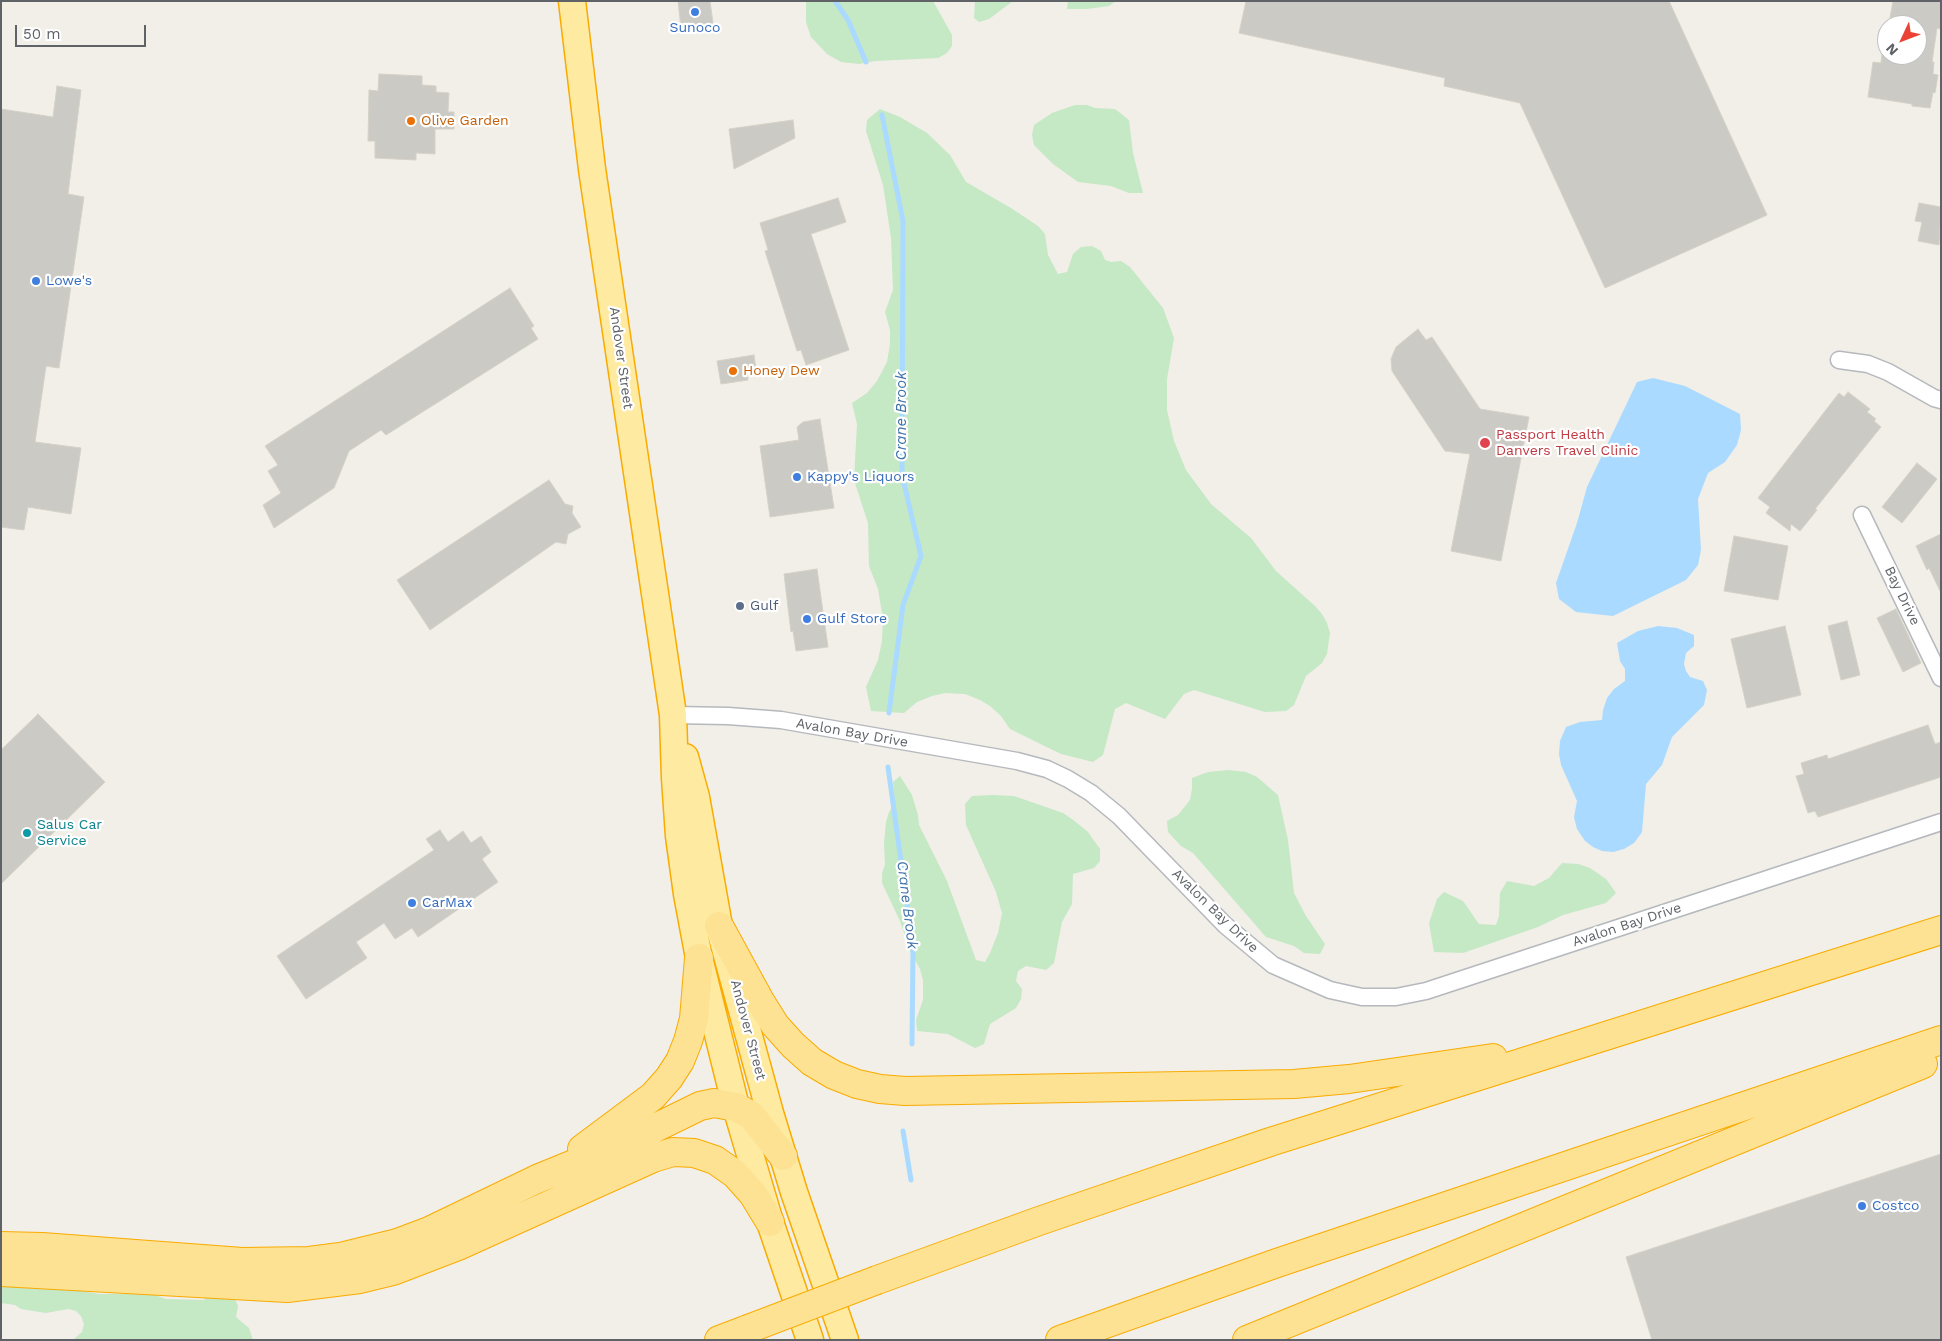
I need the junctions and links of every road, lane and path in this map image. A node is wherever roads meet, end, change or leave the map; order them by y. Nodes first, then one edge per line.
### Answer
1 (572, 1) edge
2 (1839, 360) dead end
3 (1941, 400) edge
4 (1862, 515) dead end
5 (1941, 678) edge
6 (673, 715) junction
7 (1941, 822) edge
8 (720, 926) junction
9 (1941, 930) edge
10 (699, 958) junction
11 (1941, 1040) edge
12 (1578, 1045) junction
13 (1941, 1057) edge
14 (736, 1107) junction
15 (783, 1156) junction
16 (537, 1179) junction
17 (770, 1222) junction
18 (1, 1246) edge
19 (1, 1272) edge
20 (719, 1340) edge
21 (810, 1340) edge
22 (845, 1340) edge
23 (1060, 1340) edge
24 (1247, 1340) edge

1 - 6 highway, Andover Street
2 - 3 street
4 - 5 street, Bay Drive
6 - 7 street, Avalon Bay Drive
6 - 8 highway, Andover Street
6 - 10 highway, Andover Street
8 - 12 highway
8 - 15 highway, Andover Street
9 - 12 highway
10 - 14 highway, Andover Street
10 - 16 highway
11 - 23 highway
12 - 20 highway, bridge
13 - 24 highway
14 - 15 highway
14 - 16 highway
14 - 17 highway, Andover Street
15 - 22 highway, Andover Street
16 - 18 highway
17 - 19 highway
17 - 21 highway, Andover Street

